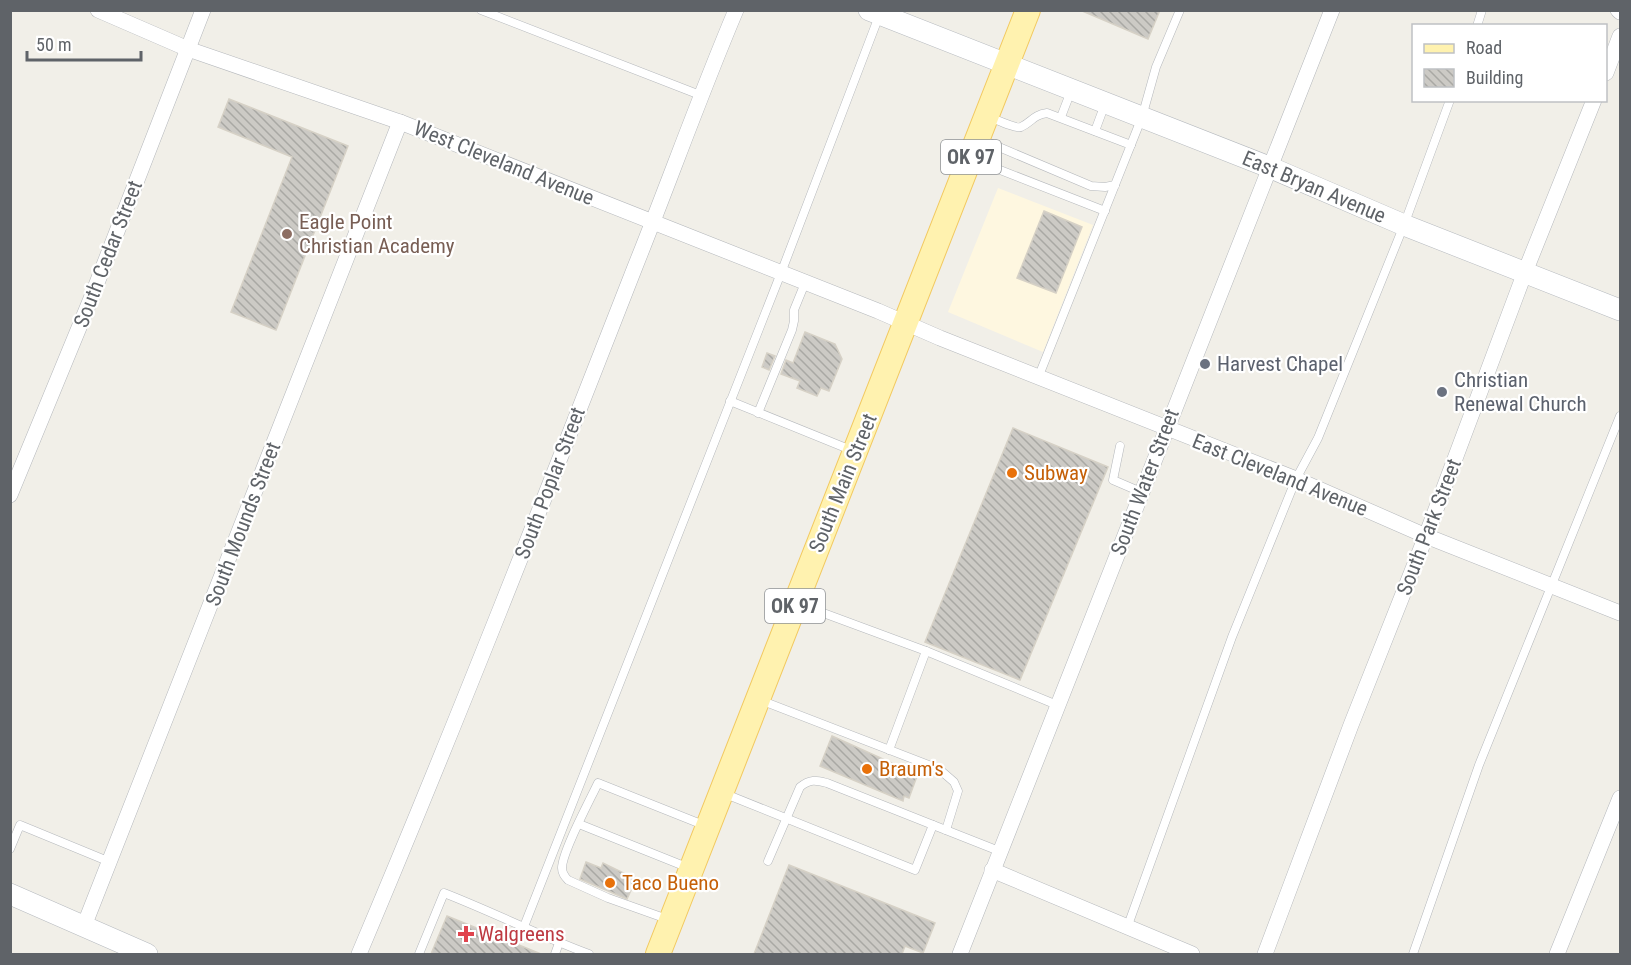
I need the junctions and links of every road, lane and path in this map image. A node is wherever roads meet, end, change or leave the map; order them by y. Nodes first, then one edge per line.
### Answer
1 (98, 10) edge
2 (203, 10) edge
3 (481, 10) edge
4 (736, 10) edge
5 (1028, 10) edge
6 (1180, 10) edge
7 (1332, 10) edge
8 (874, 13) edge
9 (1620, 36) edge
10 (188, 49) junction
11 (1007, 65) junction
12 (1607, 68) edge
13 (1072, 90) junction
14 (700, 95) junction
15 (1449, 102) edge
16 (1593, 102) edge
17 (1105, 103) junction
18 (1061, 117) junction
19 (1143, 117) junction
20 (400, 122) junction
21 (1095, 131) junction
22 (979, 138) junction
23 (1131, 145) junction
24 (1269, 167) junction
25 (1115, 185) junction
26 (1105, 211) junction
27 (652, 223) junction
28 (1404, 225) junction
29 (1525, 272) junction
30 (781, 273) junction
31 (805, 283) junction
32 (1620, 310) edge
33 (906, 322) junction
34 (1038, 378) junction
35 (730, 401) junction
36 (758, 413) junction
37 (1620, 416) edge
38 (1166, 428) junction
39 (1120, 446) dead end
40 (856, 452) junction
41 (1296, 479) junction
42 (1141, 492) junction
43 (10, 495) edge
44 (1426, 536) junction
45 (1553, 586) junction
46 (796, 603) junction
47 (1620, 613) edge
48 (926, 651) junction
49 (758, 700) junction
50 (1057, 705) junction
51 (889, 750) junction
52 (722, 792) junction
53 (1620, 798) edge
54 (786, 818) junction
55 (579, 824) junction
56 (933, 825) junction
57 (708, 827) junction
58 (946, 830) junction
59 (10, 849) edge
60 (999, 851) junction
61 (768, 861) dead end
62 (110, 862) junction
63 (692, 869) junction
64 (992, 870) junction
65 (10, 894) edge
66 (672, 920) junction
67 (84, 926) junction
68 (1127, 928) junction
69 (523, 929) junction
70 (560, 943) junction
71 (147, 954) edge
72 (359, 954) edge
73 (418, 954) edge
74 (555, 954) edge
75 (589, 954) edge
76 (658, 954) edge
77 (960, 954) edge
78 (1192, 954) edge
79 (1265, 954) edge
80 (1413, 954) edge
81 (1557, 954) edge

1 - 10 street, West Cleveland Avenue
2 - 10 street, South Cedar Street
3 - 14 lane
4 - 14 street, South Poplar Street
5 - 11 main road, South Main Street / OK 97
6 - 19 lane
7 - 24 street, South Water Street
8 - 11 street, East Bryan Avenue
8 - 30 lane
9 - 12 street
10 - 20 street, West Cleveland Avenue
10 - 43 street, South Cedar Street
11 - 13 street, East Bryan Avenue
11 - 22 main road, South Main Street / OK 97
13 - 17 street, East Bryan Avenue
13 - 18 lane
14 - 27 street, South Poplar Street
15 - 28 lane
16 - 29 street, South Park Street
17 - 19 street, East Bryan Avenue
17 - 21 lane
18 - 21 lane
18 - 22 lane
19 - 23 lane
19 - 24 street, East Bryan Avenue
20 - 27 street, West Cleveland Avenue
20 - 62 street, South Mounds Street
21 - 23 lane
22 - 25 lane
22 - 26 lane
22 - 33 main road, South Main Street / OK 97
23 - 25 lane
24 - 28 street, East Bryan Avenue
24 - 38 street, South Water Street
25 - 26 lane
26 - 34 lane
27 - 30 street, West Cleveland Avenue
27 - 72 street, South Poplar Street
28 - 29 street, East Bryan Avenue
28 - 41 lane
29 - 32 street, East Bryan Avenue
29 - 44 street, South Park Street
30 - 31 street, West Cleveland Avenue
30 - 35 lane
31 - 33 street, West Cleveland Avenue
31 - 36 lane
33 - 34 street, East Cleveland Avenue
33 - 40 main road, South Main Street / OK 97
34 - 38 street, East Cleveland Avenue
35 - 36 lane
35 - 69 lane
36 - 40 lane
37 - 45 lane
38 - 41 street, East Cleveland Avenue
38 - 42 street, South Water Street
39 - 42 lane
40 - 46 main road, South Main Street / OK 97
41 - 44 street, East Cleveland Avenue
41 - 68 lane
42 - 50 street, South Water Street
44 - 45 street, East Cleveland Avenue
44 - 79 street, South Park Street
45 - 47 street, East Cleveland Avenue
45 - 80 lane
46 - 48 lane
46 - 49 main road, South Main Street / OK 97
48 - 50 lane
48 - 51 lane
49 - 51 lane
49 - 52 main road, South Main Street / OK 97
50 - 60 street, South Water Street
51 - 58 lane
52 - 54 lane
52 - 57 main road, South Main Street / OK 97
53 - 81 street
54 - 56 lane
54 - 56 lane
54 - 61 lane
55 - 57 lane
55 - 63 lane
55 - 66 lane
56 - 58 lane
57 - 63 main road, South Main Street / OK 97
58 - 60 lane
59 - 62 lane
60 - 64 street, South Water Street
62 - 67 street, South Mounds Street
63 - 66 main road, South Main Street / OK 97
64 - 68 street
64 - 77 street, South Water Street
65 - 67 street
66 - 76 main road, South Main Street / OK 97
67 - 71 street
68 - 78 street
69 - 70 lane
69 - 73 lane
70 - 74 lane
70 - 75 lane

